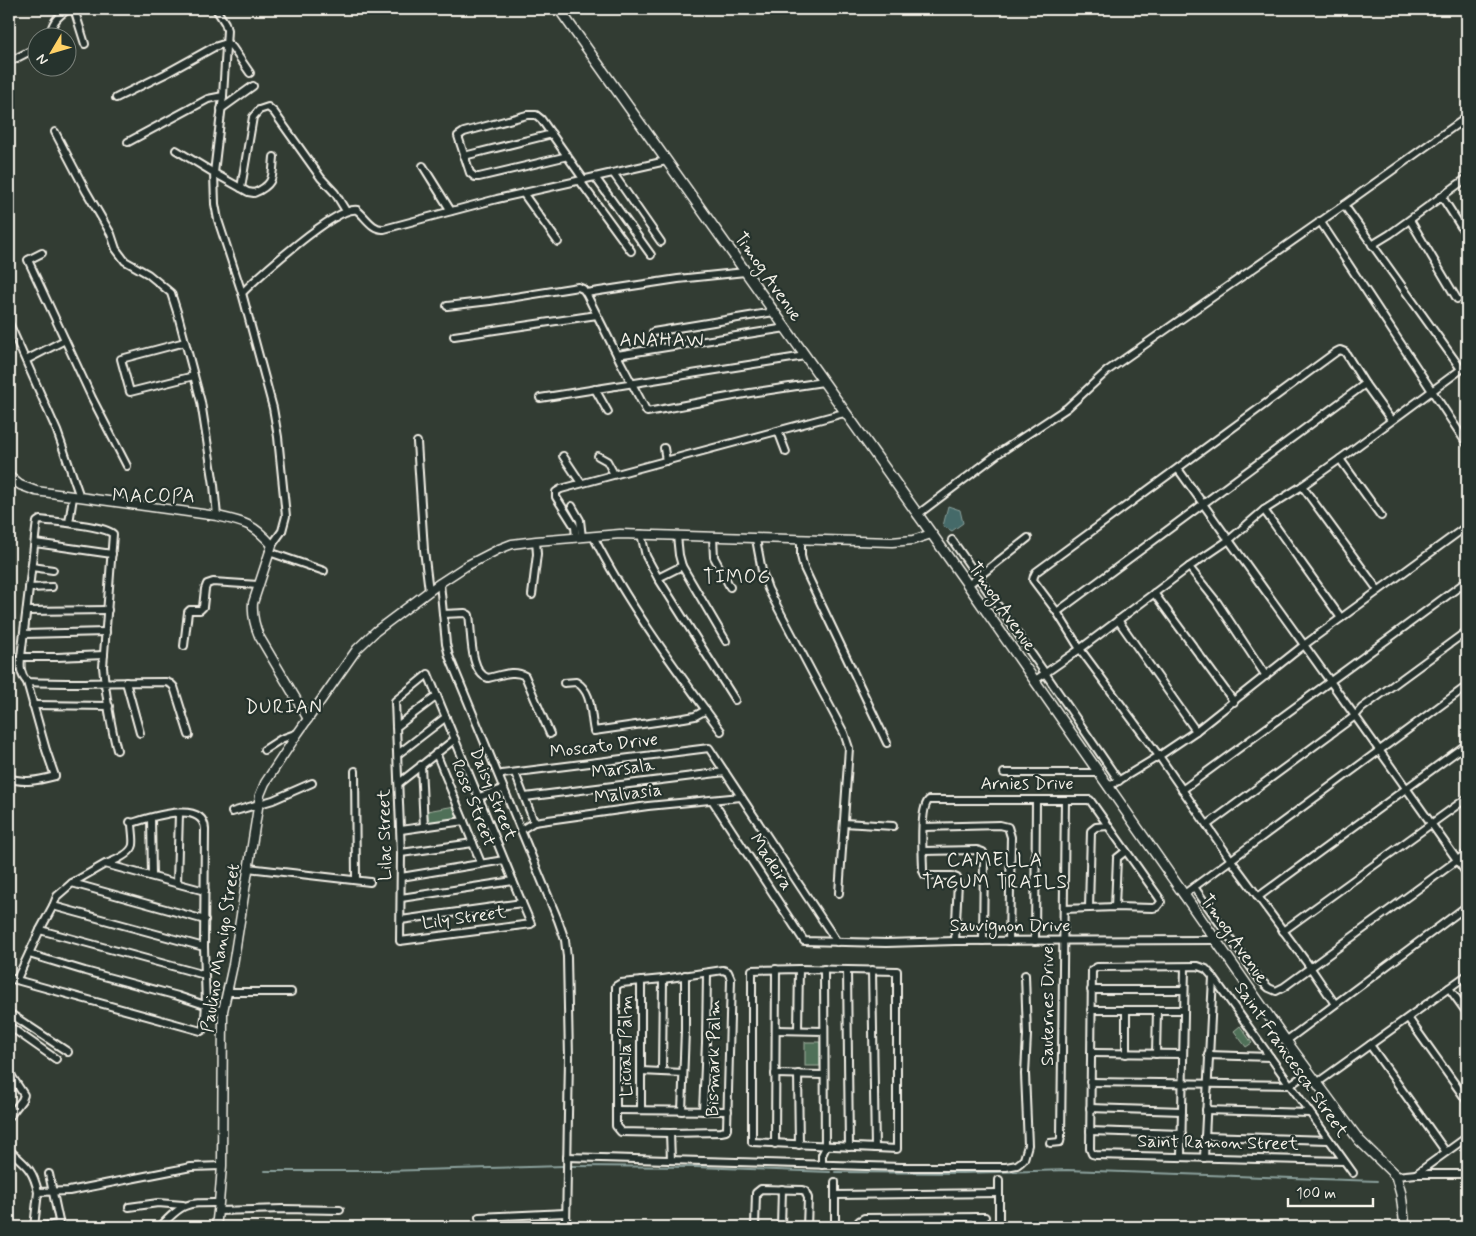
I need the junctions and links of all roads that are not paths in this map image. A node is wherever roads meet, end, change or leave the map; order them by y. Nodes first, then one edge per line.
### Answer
1 (69, 9) edge
2 (74, 9) edge
3 (216, 9) edge
4 (558, 9) edge
5 (51, 28) edge
6 (227, 43) junction
7 (85, 44) dead end
8 (28, 52) edge
9 (9, 62) edge
10 (250, 73) dead end
11 (253, 86) dead end
12 (222, 96) junction
13 (116, 98) dead end
14 (221, 109) junction
15 (1467, 117) edge
16 (55, 132) dead end
17 (552, 134) junction
18 (128, 142) dead end
19 (176, 150) dead end
20 (464, 156) junction
21 (568, 156) junction
22 (274, 157) dead end
23 (666, 161) junction
24 (423, 166) dead end
25 (214, 173) junction
26 (613, 173) junction
27 (595, 177) junction
28 (1467, 178) edge
29 (582, 180) junction
30 (241, 188) junction
31 (523, 194) junction
32 (1442, 197) junction
33 (1344, 205) junction
34 (346, 211) junction
35 (451, 211) junction
36 (1410, 220) junction
37 (1320, 221) junction
38 (1467, 236) edge
39 (558, 242) dead end
40 (661, 242) dead end
41 (1372, 245) junction
42 (631, 251) dead end
43 (42, 253) dead end
44 (651, 255) dead end
45 (745, 272) junction
46 (586, 292) junction
47 (242, 293) junction
48 (1458, 298) dead end
49 (447, 306) dead end
50 (774, 312) junction
51 (598, 315) junction
52 (9, 322) edge
53 (786, 328) junction
54 (653, 332) dead end
55 (454, 336) dead end
56 (65, 340) junction
57 (185, 342) junction
58 (617, 354) junction
59 (805, 356) junction
60 (26, 360) junction
61 (1464, 367) edge
62 (194, 376) junction
63 (824, 382) junction
64 (632, 383) junction
65 (1365, 384) junction
66 (595, 389) junction
67 (1433, 391) junction
68 (540, 398) dead end
69 (608, 412) dead end
70 (844, 413) junction
71 (1391, 420) junction
72 (778, 431) junction
73 (417, 442) dead end
74 (1467, 444) edge
75 (664, 448) dead end
76 (786, 452) dead end
77 (563, 456) dead end
78 (598, 456) dead end
79 (1340, 459) junction
80 (666, 460) junction
81 (126, 466) dead end
82 (1178, 469) junction
83 (614, 474) junction
84 (9, 476) edge
85 (581, 483) junction
86 (1302, 486) junction
87 (76, 497) junction
88 (1203, 504) junction
89 (572, 506) dead end
90 (1264, 510) junction
91 (917, 515) junction
92 (217, 516) junction
93 (1381, 516) dead end
94 (69, 523) junction
95 (1465, 528) edge
96 (641, 534) junction
97 (931, 534) junction
98 (593, 536) junction
99 (677, 536) junction
100 (579, 537) junction
101 (713, 537) junction
102 (1467, 537) edge
103 (1028, 538) dead end
104 (756, 539) junction
105 (801, 540) junction
106 (952, 540) dead end
107 (1229, 540) junction
108 (536, 541) junction
109 (35, 543) junction
110 (271, 549) junction
111 (112, 554) junction
112 (682, 566) junction
113 (32, 567) junction
114 (1189, 567) junction
115 (53, 570) dead end
116 (324, 571) dead end
117 (978, 577) junction
118 (658, 578) junction
119 (1467, 581) edge
120 (440, 583) junction
121 (258, 585) junction
122 (968, 585) junction
123 (52, 587) dead end
124 (730, 587) dead end
125 (29, 588) junction
126 (1378, 590) junction
127 (429, 591) junction
128 (1154, 593) junction
129 (532, 595) dead end
130 (108, 610) junction
131 (27, 611) junction
132 (1057, 612) junction
133 (443, 614) junction
134 (1341, 618) junction
135 (1118, 620) junction
136 (1467, 631) edge
137 (106, 632) junction
138 (24, 634) junction
139 (726, 641) dead end
140 (184, 646) dead end
141 (1304, 646) junction
142 (1080, 649) junction
143 (104, 655) junction
144 (21, 657) junction
145 (1045, 673) junction
146 (428, 674) joint
147 (1266, 676) junction
148 (1034, 681) junction
149 (1330, 681) junction
150 (27, 682) junction
151 (105, 682) junction
152 (126, 682) junction
153 (564, 683) dead end
154 (1467, 686) edge
155 (437, 696) junction
156 (735, 700) dead end
157 (1234, 702) junction
158 (33, 705) junction
159 (109, 706) junction
160 (706, 710) junction
161 (1355, 716) junction
162 (446, 717) junction
163 (308, 719) junction
164 (396, 727) junction
165 (721, 731) dead end
166 (1196, 731) junction
167 (140, 733) dead end
168 (298, 733) junction
169 (550, 734) dead end
170 (189, 735) dead end
171 (455, 738) junction
172 (888, 743) dead end
173 (1467, 744) edge
174 (117, 750) dead end
175 (264, 750) dead end
176 (1379, 750) junction
177 (436, 753) junction
178 (398, 754) junction
179 (1159, 756) junction
180 (421, 765) junction
181 (354, 771) dead end
182 (725, 772) junction
183 (515, 773) junction
184 (1004, 773) dead end
185 (502, 774) dead end
186 (1098, 774) junction
187 (9, 778) edge
188 (1119, 781) junction
189 (399, 782) junction
190 (312, 783) dead end
191 (1108, 787) junction
192 (503, 789) junction
193 (1182, 790) junction
194 (1406, 790) junction
195 (479, 797) junction
196 (524, 797) junction
197 (741, 797) junction
198 (1467, 798) edge
199 (712, 800) junction
200 (1036, 800) junction
201 (1064, 800) junction
202 (258, 804) junction
203 (232, 812) dead end
204 (179, 813) junction
205 (151, 818) junction
206 (464, 821) junction
207 (534, 822) junction
208 (844, 823) junction
209 (1431, 824) junction
210 (1207, 825) junction
211 (893, 826) dead end
212 (1108, 826) junction
213 (424, 827) junction
214 (923, 827) junction
215 (401, 830) junction
216 (521, 830) junction
217 (473, 843) junction
218 (923, 851) junction
219 (1126, 851) junction
220 (402, 853) junction
221 (1467, 853) edge
222 (504, 860) junction
223 (1231, 860) junction
224 (1458, 860) junction
225 (105, 864) junction
226 (481, 864) junction
227 (248, 868) junction
228 (1467, 874) edge
229 (152, 876) junction
230 (401, 876) junction
231 (356, 880) junction
232 (513, 881) junction
233 (370, 882) dead end
234 (72, 883) junction
235 (177, 883) junction
236 (1194, 887) junction
237 (205, 891) junction
238 (839, 893) dead end
239 (1183, 895) junction
240 (1258, 897) junction
241 (401, 898) junction
242 (522, 903) junction
243 (53, 906) junction
244 (1467, 906) edge
245 (1115, 907) junction
246 (1089, 908) junction
247 (1064, 909) junction
248 (205, 920) junction
249 (401, 920) junction
250 (531, 924) joint
251 (40, 930) junction
252 (1283, 931) junction
253 (1215, 940) junction
254 (804, 941) joint
255 (955, 941) junction
256 (983, 941) junction
257 (1009, 941) junction
258 (1035, 941) junction
259 (1063, 941) junction
260 (400, 942) joint
261 (836, 942) junction
262 (204, 947) junction
263 (29, 954) junction
264 (1185, 966) junction
265 (1310, 967) junction
266 (800, 968) junction
267 (776, 969) junction
268 (824, 969) junction
269 (847, 970) junction
270 (872, 970) junction
271 (707, 973) junction
272 (205, 975) junction
273 (1025, 975) dead end
274 (685, 976) junction
275 (1467, 976) edge
276 (1213, 977) junction
277 (9, 978) edge
278 (17, 979) junction
279 (663, 979) junction
280 (641, 981) junction
281 (1449, 988) junction
282 (1091, 990) junction
283 (1184, 990) junction
284 (227, 992) junction
285 (291, 992) dead end
286 (206, 1004) junction
287 (1335, 1004) junction
288 (1091, 1010) junction
289 (1126, 1010) junction
290 (1157, 1010) junction
291 (1184, 1010) junction
292 (223, 1011) junction
293 (9, 1013) edge
294 (1467, 1013) edge
295 (1408, 1018) junction
296 (9, 1026) edge
297 (776, 1030) junction
298 (798, 1030) junction
299 (823, 1030) junction
300 (1286, 1041) junction
301 (1370, 1046) junction
302 (68, 1052) dead end
303 (1090, 1053) junction
304 (1126, 1054) junction
305 (1156, 1054) junction
306 (1183, 1054) junction
307 (1208, 1056) junction
308 (1270, 1058) junction
309 (56, 1059) dead end
310 (642, 1071) junction
311 (9, 1072) edge
312 (662, 1072) junction
313 (1309, 1072) junction
314 (683, 1073) junction
315 (775, 1074) junction
316 (798, 1074) junction
317 (824, 1075) junction
318 (1090, 1082) junction
319 (1317, 1083) junction
320 (1183, 1084) junction
321 (1207, 1084) junction
322 (1290, 1085) junction
323 (1467, 1101) edge
324 (1090, 1108) junction
325 (616, 1110) junction
326 (641, 1110) junction
327 (1206, 1110) junction
328 (682, 1111) junction
329 (704, 1111) junction
330 (728, 1111) junction
331 (1182, 1111) junction
332 (1310, 1113) junction
333 (9, 1117) edge
334 (1090, 1131) junction
335 (670, 1134) junction
336 (1182, 1134) junction
337 (1205, 1136) junction
338 (1467, 1137) edge
339 (1329, 1140) junction
340 (1050, 1143) dead end
341 (774, 1144) junction
342 (799, 1144) junction
343 (849, 1147) junction
344 (825, 1148) junction
345 (874, 1148) junction
346 (9, 1150) edge
347 (1446, 1152) junction
348 (567, 1157) junction
349 (1182, 1157) junction
350 (1204, 1158) junction
351 (671, 1160) junction
352 (1344, 1161) junction
353 (825, 1165) junction
354 (222, 1166) junction
355 (1353, 1173) dead end
356 (49, 1174) dead end
357 (1416, 1174) junction
358 (1467, 1174) edge
359 (1396, 1176) junction
360 (999, 1180) dead end
361 (835, 1182) dead end
362 (782, 1189) junction
363 (38, 1192) junction
364 (53, 1193) junction
365 (999, 1193) junction
366 (835, 1195) junction
367 (185, 1206) junction
368 (129, 1207) dead end
369 (219, 1207) junction
370 (340, 1210) dead end
371 (566, 1213) junction
372 (479, 1217) dead end
373 (975, 1217) junction
374 (985, 1217) dead end
375 (34, 1227) edge
376 (41, 1227) edge
377 (160, 1227) edge
378 (216, 1227) edge
379 (566, 1227) edge
380 (755, 1227) edge
381 (781, 1227) edge
382 (807, 1227) edge
383 (835, 1227) edge
384 (859, 1227) edge
385 (975, 1227) edge
386 (999, 1227) edge
387 (1405, 1227) edge

1 - 5 street
2 - 7 street
3 - 6 street
4 - 23 main road, Timog Avenue
6 - 10 street
6 - 12 street
6 - 13 street
8 - 9 street
11 - 14 street
12 - 14 street
12 - 18 street
14 - 25 street
15 - 33 street
16 - 57 street
17 - 20 street
17 - 20 street
17 - 21 street
19 - 25 street
20 - 21 street
21 - 29 street
22 - 30 street
23 - 26 street
23 - 45 main road, Timog Avenue
24 - 35 street
25 - 30 street
25 - 47 street
26 - 27 street
26 - 40 street
27 - 29 street
27 - 44 street
28 - 32 street
29 - 31 street
29 - 42 street
30 - 34 street
31 - 35 street
31 - 39 street
32 - 36 street
32 - 38 street
33 - 37 street
33 - 41 street
34 - 35 street
34 - 47 street
36 - 41 street
36 - 48 street
37 - 67 street
37 - 91 street
41 - 61 street
43 - 56 street
45 - 46 street
45 - 50 main road, Timog Avenue
46 - 49 street
46 - 51 street
47 - 110 street
50 - 53 main road, Timog Avenue
50 - 54 street
51 - 55 street
51 - 58 street
52 - 60 street
53 - 58 street
53 - 59 main road, Timog Avenue
56 - 60 street
56 - 81 street
57 - 62 street
57 - 62 street
58 - 64 street
59 - 63 main road, Timog Avenue
59 - 64 street
60 - 87 street
61 - 67 street
62 - 92 street
63 - 64 street
63 - 70 main road, Timog Avenue
64 - 66 street
65 - 71 street
65 - 82 street
65 - 88 street
66 - 68 street
66 - 69 street
67 - 71 street
67 - 74 street
70 - 72 street
70 - 91 main road, Timog Avenue
71 - 79 street
72 - 76 street
72 - 80 street
73 - 127 street
75 - 80 street
77 - 85 street
78 - 83 street
79 - 86 street
79 - 93 street
80 - 83 street
82 - 88 street
82 - 132 street
83 - 85 street
84 - 87 street
85 - 100 street
86 - 90 street
86 - 126 street
87 - 92 street
87 - 94 street
88 - 107 street
88 - 132 street
89 - 100 street
90 - 107 street
90 - 134 street
91 - 97 main road, Timog Avenue
92 - 110 street
94 - 109 street
94 - 111 street
95 - 102 street
95 - 126 street
96 - 98 street, Paulino Manigo Street
96 - 99 street, Paulino Manigo Street
96 - 118 street
97 - 105 street, Paulino Manigo Street
97 - 122 main road, Timog Avenue
98 - 100 street, Paulino Manigo Street
98 - 160 street
99 - 101 street, Paulino Manigo Street
99 - 112 street
100 - 108 street, Paulino Manigo Street
101 - 104 street, Paulino Manigo Street
101 - 124 street
103 - 117 street
104 - 105 street, Paulino Manigo Street
104 - 208 street
105 - 172 street
106 - 117 street
107 - 114 street
107 - 141 street
108 - 120 street, Paulino Manigo Street
108 - 129 street
109 - 111 street
109 - 113 street
110 - 116 street
110 - 121 street
111 - 130 street
112 - 118 street
112 - 139 street
113 - 115 street
113 - 125 street
114 - 128 street
114 - 147 street
117 - 122 street
117 - 145 street
118 - 156 street
119 - 149 street
120 - 127 street, Paulino Manigo Street
120 - 133 street
121 - 140 street
121 - 163 street
122 - 148 main road, Timog Avenue
123 - 125 street
125 - 131 street
126 - 134 street
127 - 163 street, Paulino Manigo Street
128 - 135 street
128 - 157 street
130 - 131 street
130 - 137 street
131 - 138 street
132 - 142 street
133 - 169 street
133 - 192 street
134 - 141 street
135 - 142 street
135 - 166 street
136 - 161 street
137 - 138 street
137 - 143 street
138 - 144 street
141 - 147 street
141 - 149 street
142 - 145 street
142 - 179 street
143 - 144 street
143 - 151 street
144 - 150 street
145 - 148 street
145 - 188 street
146 - 155 street, Daisy Street
146 - 164 street, Lilac Street
147 - 157 street
148 - 186 main road, Timog Avenue
149 - 161 street
149 - 193 street
150 - 151 street
150 - 158 street
151 - 152 street
151 - 159 street
152 - 167 street
152 - 170 street
153 - 160 street
154 - 176 street
155 - 162 street, Daisy Street
155 - 164 street
157 - 166 street
158 - 159 street
158 - 187 street
159 - 174 street
160 - 165 street
161 - 176 street
161 - 210 street
162 - 171 street, Daisy Street
162 - 178 street
163 - 168 street, Paulino Manigo Street
164 - 178 street, Lilac Street
166 - 179 street
168 - 175 street
168 - 202 street, Paulino Manigo Street
171 - 177 street
171 - 195 street, Daisy Street
173 - 194 street
176 - 194 street
176 - 223 street
177 - 180 street
177 - 206 street, Rose Street
178 - 189 street, Lilac Street
179 - 188 street
179 - 193 street
180 - 189 street
180 - 213 street
181 - 231 street
182 - 183 street, Moscato Drive
182 - 196 street, Marsala
182 - 197 street
183 - 185 street, Moscato Drive
183 - 196 street
184 - 186 street
186 - 191 main road, Timog Avenue
188 - 191 street
189 - 215 street, Lilac Street
190 - 202 street
191 - 239 main road, Timog Avenue
192 - 195 street
192 - 216 street
193 - 210 street
194 - 209 street
194 - 240 street
195 - 222 street, Daisy Street
196 - 207 street
197 - 199 street, Malvasia
197 - 261 street
198 - 209 street
199 - 207 street, Malvasia
199 - 254 street, Madeira
200 - 201 street, Arnies Drive
200 - 214 street, Arnies Drive
200 - 258 street
201 - 212 street, Arnies Drive
201 - 247 street, Sauternes Drive
202 - 203 street
202 - 227 street, Paulino Manigo Street
204 - 205 street
204 - 235 street
204 - 237 street
205 - 225 street
205 - 229 street
206 - 213 street
206 - 217 street, Rose Street
207 - 216 street, Malvasia
208 - 211 street
208 - 238 street
209 - 224 street
209 - 252 street
210 - 223 street
212 - 219 street, Arnies Drive
212 - 246 street
213 - 215 street
214 - 218 street
214 - 257 street
215 - 220 street, Lilac Street
216 - 348 street
217 - 220 street
217 - 226 street, Rose Street
218 - 255 street
218 - 256 street
219 - 245 street
219 - 245 street, Arnies Drive
220 - 230 street, Lilac Street
221 - 224 street
222 - 226 street
222 - 232 street, Daisy Street
223 - 236 street
223 - 240 street
224 - 228 street
224 - 265 street
225 - 229 street
225 - 234 street
226 - 230 street
227 - 231 street
227 - 284 street, Paulino Manigo Street
229 - 235 street
230 - 241 street, Lilac Street
231 - 233 street
232 - 241 street
232 - 242 street, Daisy Street
234 - 243 street
234 - 248 street
235 - 237 street
236 - 239 street
236 - 265 street
237 - 248 street
239 - 253 main road, Timog Avenue
240 - 252 street
241 - 249 street, Lilac Street
242 - 249 street, Lily Street
242 - 250 street, Daisy Street
243 - 251 street
243 - 262 street
244 - 287 street
245 - 246 street
246 - 247 street
247 - 259 street, Sauternes Drive
248 - 262 street
249 - 260 street, Lilac Street
250 - 260 street, Lily Street
251 - 263 street
251 - 272 street
252 - 265 street
253 - 259 street, Sauvignon Drive
253 - 300 main road, Timog Avenue
254 - 261 street, Sauvignon Drive
255 - 256 street, Sauvignon Drive
255 - 261 street, Sauvignon Drive
256 - 257 street, Sauvignon Drive
257 - 258 street, Sauvignon Drive
258 - 259 street, Sauvignon Drive
259 - 340 street, Sauternes Drive
262 - 272 street
263 - 278 street
263 - 286 street
264 - 276 street, Saint Francesca Street
264 - 282 street
264 - 283 street
265 - 287 street
266 - 267 street
266 - 268 street
266 - 298 street
267 - 297 street
267 - 341 street
268 - 269 street
268 - 299 street
269 - 270 street
269 - 343 street
270 - 345 street
270 - 345 street
271 - 274 street, Bismark Palm
271 - 329 street
271 - 330 street, Bismark Palm
272 - 286 street
273 - 353 street
274 - 279 street, Bismark Palm
274 - 314 street
275 - 281 street
276 - 307 street
276 - 308 street, Saint Francesca Street
277 - 278 street
278 - 286 street
279 - 280 street, Bismark Palm
279 - 312 street
280 - 310 street, Licuala Palm
280 - 325 street, Bismark Palm
281 - 294 street
281 - 295 street
282 - 283 street
282 - 288 street
283 - 291 street
284 - 285 street
284 - 292 street, Paulino Manigo Street
286 - 292 street
287 - 300 street
288 - 289 street
288 - 303 street
289 - 290 street
289 - 304 street
290 - 291 street
290 - 305 street
291 - 306 street
292 - 354 street, Paulino Manigo Street
293 - 302 street
295 - 301 street
295 - 323 street
296 - 309 street
297 - 298 street
297 - 315 street
298 - 299 street
299 - 317 street
300 - 313 main road, Timog Avenue
301 - 319 street
301 - 347 street
303 - 304 street
303 - 318 street
304 - 305 street
305 - 306 street
306 - 320 street
307 - 308 street
307 - 321 street
308 - 322 street, Saint Francesca Street
310 - 312 street
310 - 326 street, Licuala Palm
311 - 333 street
312 - 314 street
313 - 319 main road, Timog Avenue
313 - 322 street
314 - 328 street
315 - 316 street
315 - 341 street
316 - 317 street
316 - 342 street
317 - 344 street
318 - 320 street
318 - 324 street
319 - 359 main road, Timog Avenue
320 - 321 street
320 - 331 street
321 - 322 street
321 - 327 street
322 - 332 street, Saint Francesca Street
324 - 331 street
324 - 334 street
325 - 326 street
325 - 335 street, Bismark Palm
326 - 328 street
327 - 332 street
327 - 337 street
328 - 329 street
329 - 330 street
330 - 335 street, Bismark Palm
331 - 336 street
332 - 339 street, Saint Francesca Street
334 - 336 street
334 - 349 street, Saint Ramon Street
335 - 351 street
336 - 349 street
337 - 339 street
337 - 350 street
338 - 347 street
339 - 352 street, Saint Francesca Street
341 - 342 street
342 - 344 street
343 - 344 street
343 - 345 street
344 - 353 street
346 - 363 street
347 - 357 street
348 - 351 street
348 - 371 street
349 - 350 street, Saint Ramon Street
350 - 352 street, Saint Ramon Street
351 - 353 street
352 - 355 street, Saint Francesca Street
354 - 364 street
354 - 369 street, Paulino Manigo Street
356 - 364 street
357 - 358 street
357 - 359 street
359 - 387 main road
360 - 365 street
361 - 366 street
362 - 380 street
362 - 381 street
362 - 382 street
363 - 364 street
363 - 375 street
364 - 376 street
365 - 366 street
365 - 386 street
366 - 383 street
367 - 368 street
367 - 369 street
367 - 377 street
369 - 370 street
369 - 378 street, Paulino Manigo Street
371 - 372 street
371 - 379 street
373 - 374 street
373 - 384 street
373 - 385 street

